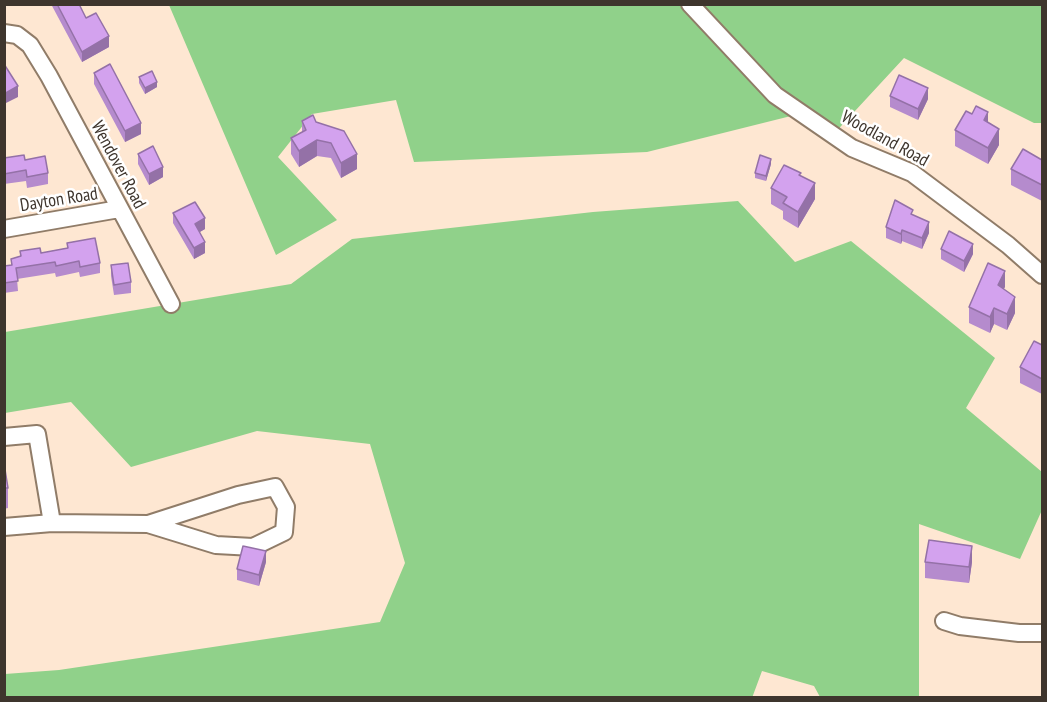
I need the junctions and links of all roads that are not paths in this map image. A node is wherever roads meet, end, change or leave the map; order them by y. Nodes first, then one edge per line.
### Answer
1 (690, 4) edge
2 (4, 33) edge
3 (119, 209) junction
4 (4, 229) edge
5 (1042, 275) edge
6 (171, 304) dead end
7 (4, 437) edge
8 (52, 523) junction
9 (148, 524) junction
10 (4, 527) edge
11 (944, 621) dead end
12 (1042, 633) edge

1 - 5 street, Woodland Road
2 - 3 street, Wendover Road
3 - 4 street, Dayton Road
3 - 6 street, Wendover Road
7 - 8 street
8 - 9 street
8 - 10 street
9 - 9 street
11 - 12 street

